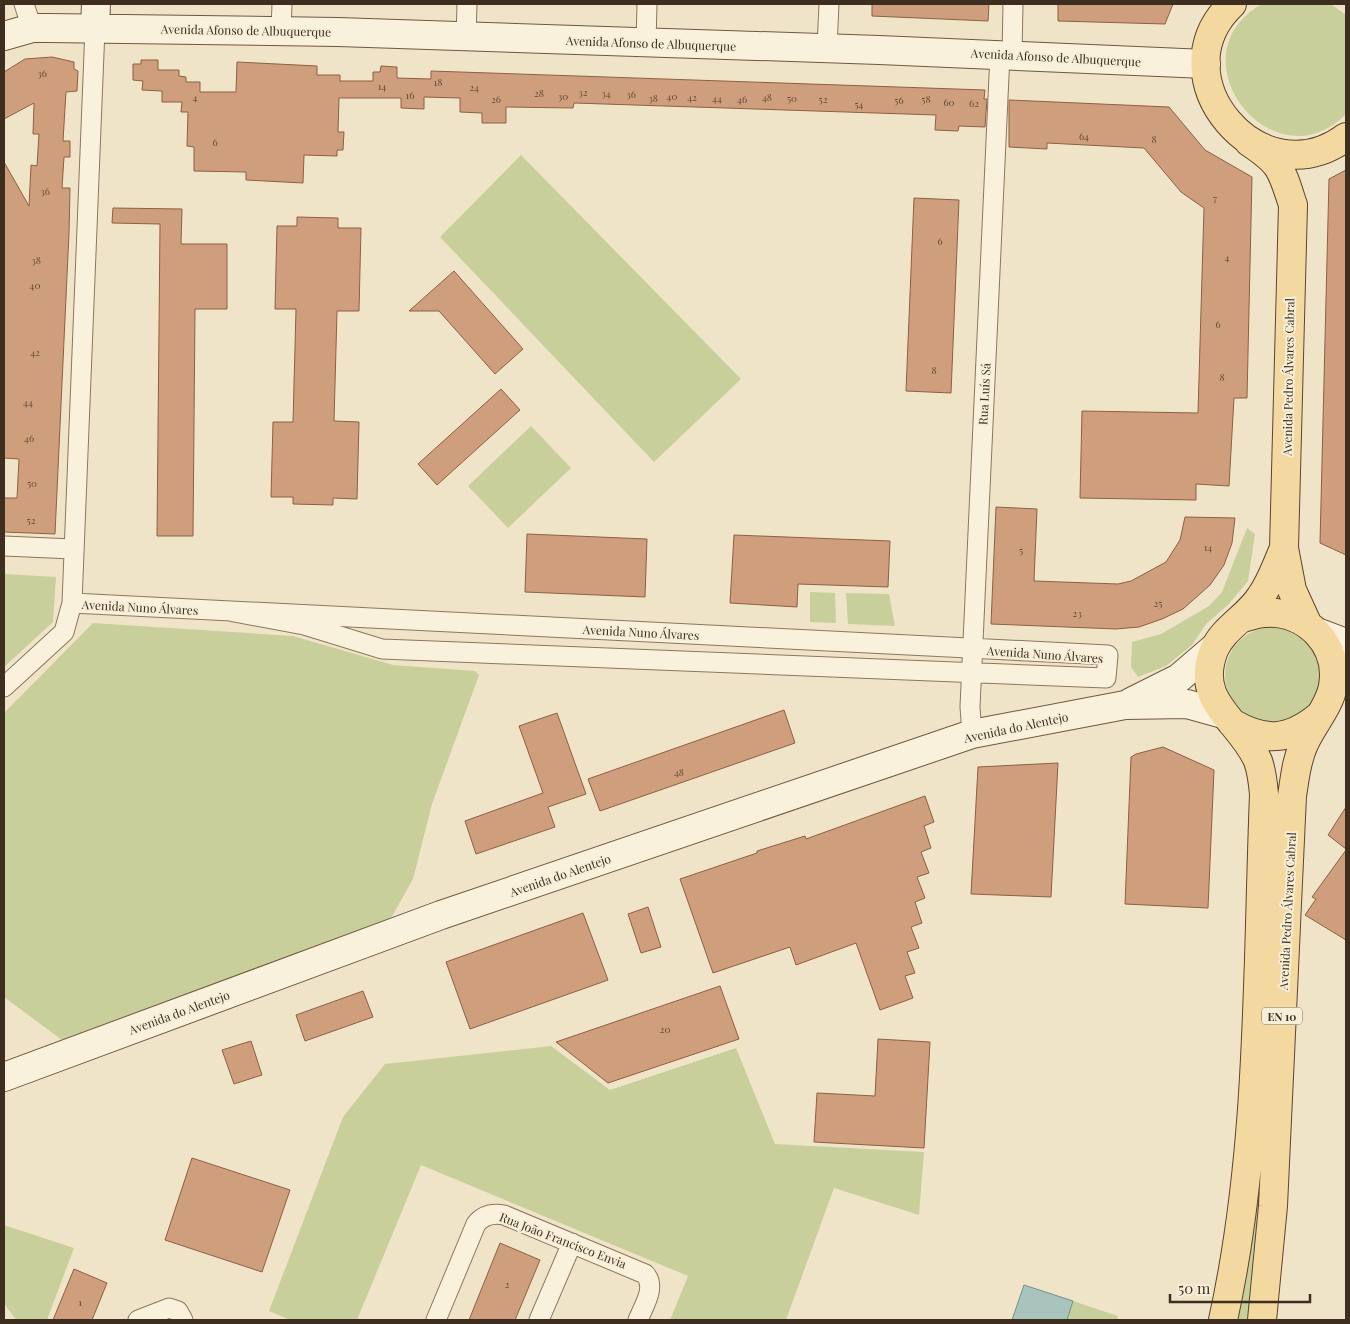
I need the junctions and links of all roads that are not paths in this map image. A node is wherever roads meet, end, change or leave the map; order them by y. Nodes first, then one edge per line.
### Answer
1 (282, 4) edge
2 (467, 4) edge
3 (647, 4) edge
4 (829, 4) edge
5 (1013, 4) edge
6 (1232, 4) edge
7 (28, 16) edge
8 (96, 16) edge
9 (281, 30) junction
10 (4, 36) edge
11 (466, 37) junction
12 (646, 43) junction
13 (827, 48) junction
14 (1006, 55) junction
15 (1206, 64) junction
16 (1250, 142) junction
17 (1336, 143) edge
18 (1293, 205) junction
19 (4, 546) edge
20 (1284, 548) junction
21 (73, 549) junction
22 (72, 603) junction
23 (229, 611) junction
24 (1243, 618) junction
25 (388, 619) junction
26 (1312, 627) junction
27 (1346, 643) edge
28 (1214, 648) junction
29 (382, 649) junction
30 (973, 649) junction
31 (972, 672) junction
32 (4, 687) edge
33 (1330, 703) edge
34 (1125, 705) junction
35 (1228, 719) junction
36 (972, 734) junction
37 (4, 1077) edge
38 (572, 1242) junction
39 (138, 1320) edge
40 (183, 1320) edge
41 (436, 1320) edge
42 (539, 1320) edge
43 (638, 1320) edge
44 (1223, 1320) edge
45 (1262, 1320) edge

1 - 9 street
2 - 11 street
3 - 12 street
4 - 13 street
5 - 14 street, Rua Luís Sá
6 - 15 main road
7 - 8 main road, Avenida Afonso de Albuquerque
7 - 10 main road, Avenida Afonso de Albuquerque
8 - 9 main road, Avenida Afonso de Albuquerque
8 - 21 street
9 - 11 main road, Avenida Afonso de Albuquerque
11 - 12 main road, Avenida Afonso de Albuquerque
12 - 13 main road, Avenida Afonso de Albuquerque
13 - 14 main road, Avenida Afonso de Albuquerque
14 - 15 main road, Avenida Afonso de Albuquerque
14 - 30 street, Rua Luís Sá
15 - 16 main road
16 - 17 main road
16 - 18 main road, Avenida Pedro Álvares Cabral
17 - 18 main road, Avenida Pedro Álvares Cabral
18 - 20 main road, Avenida Pedro Álvares Cabral
19 - 21 street
20 - 24 main road, Avenida Pedro Álvares Cabral
20 - 26 main road, Avenida Pedro Álvares Cabral
21 - 22 street
22 - 23 street, Avenida Nuno Álvares
22 - 32 street, Avenida Nuno Álvares
23 - 25 street, Avenida Nuno Álvares
23 - 29 street, Avenida Nuno Álvares
24 - 26 main road, Avenida Pedro Álvares Cabral
24 - 28 main road, Avenida Pedro Álvares Cabral
25 - 29 street
25 - 30 street, Avenida Nuno Álvares
26 - 27 main road
26 - 33 main road, Avenida Pedro Álvares Cabral
28 - 34 main road, Avenida do Alentejo
28 - 35 main road, Avenida Pedro Álvares Cabral
29 - 31 street, Avenida Nuno Álvares
30 - 31 street, Rua Luís Sá
30 - 31 street, Avenida Nuno Álvares
31 - 36 street, Rua Luís Sá
33 - 35 main road
33 - 45 main road, Avenida Pedro Álvares Cabral / EN 10
34 - 35 main road, Avenida do Alentejo
34 - 36 main road, Avenida do Alentejo
35 - 44 main road, Avenida Pedro Álvares Cabral / EN 10
36 - 37 main road, Avenida do Alentejo
38 - 41 street, Rua João Francisco Envia
38 - 42 street
38 - 43 street, Rua João Francisco Envia
39 - 40 street

